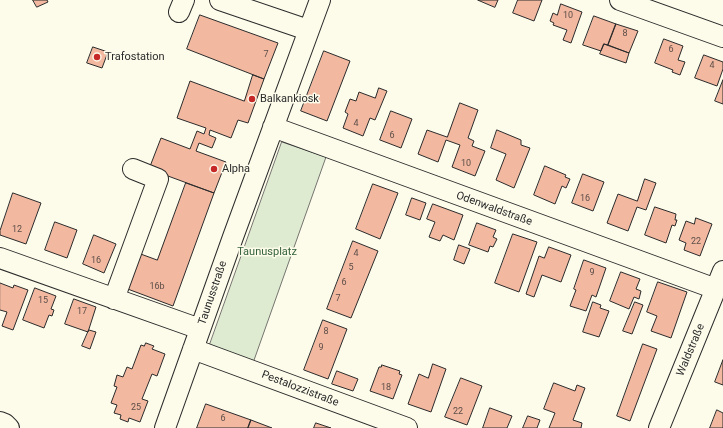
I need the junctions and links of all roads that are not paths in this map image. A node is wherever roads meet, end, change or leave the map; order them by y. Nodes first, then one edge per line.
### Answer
1 (220, 0) edge
2 (320, 0) edge
3 (620, 0) edge
4 (308, 30) junction
5 (723, 37) edge
6 (273, 127) junction
7 (133, 170) dead end
8 (0, 258) edge
9 (719, 280) edge
10 (114, 299) junction
11 (200, 329) junction
12 (194, 349) junction
13 (0, 422) edge
14 (9, 428) edge
15 (165, 428) edge
16 (407, 428) edge
17 (659, 428) edge

1 - 4 street
2 - 4 street, Taunusstraße
3 - 5 street
4 - 6 street, Taunusstraße
6 - 9 street, Odenwaldstraße
6 - 11 street, Taunusstraße
7 - 10 street
8 - 10 street
9 - 17 street, Waldstraße
10 - 11 street
11 - 12 street, Taunusstraße
12 - 15 street, Taunusstraße
12 - 16 street, Pestalozzistraße
13 - 14 street

